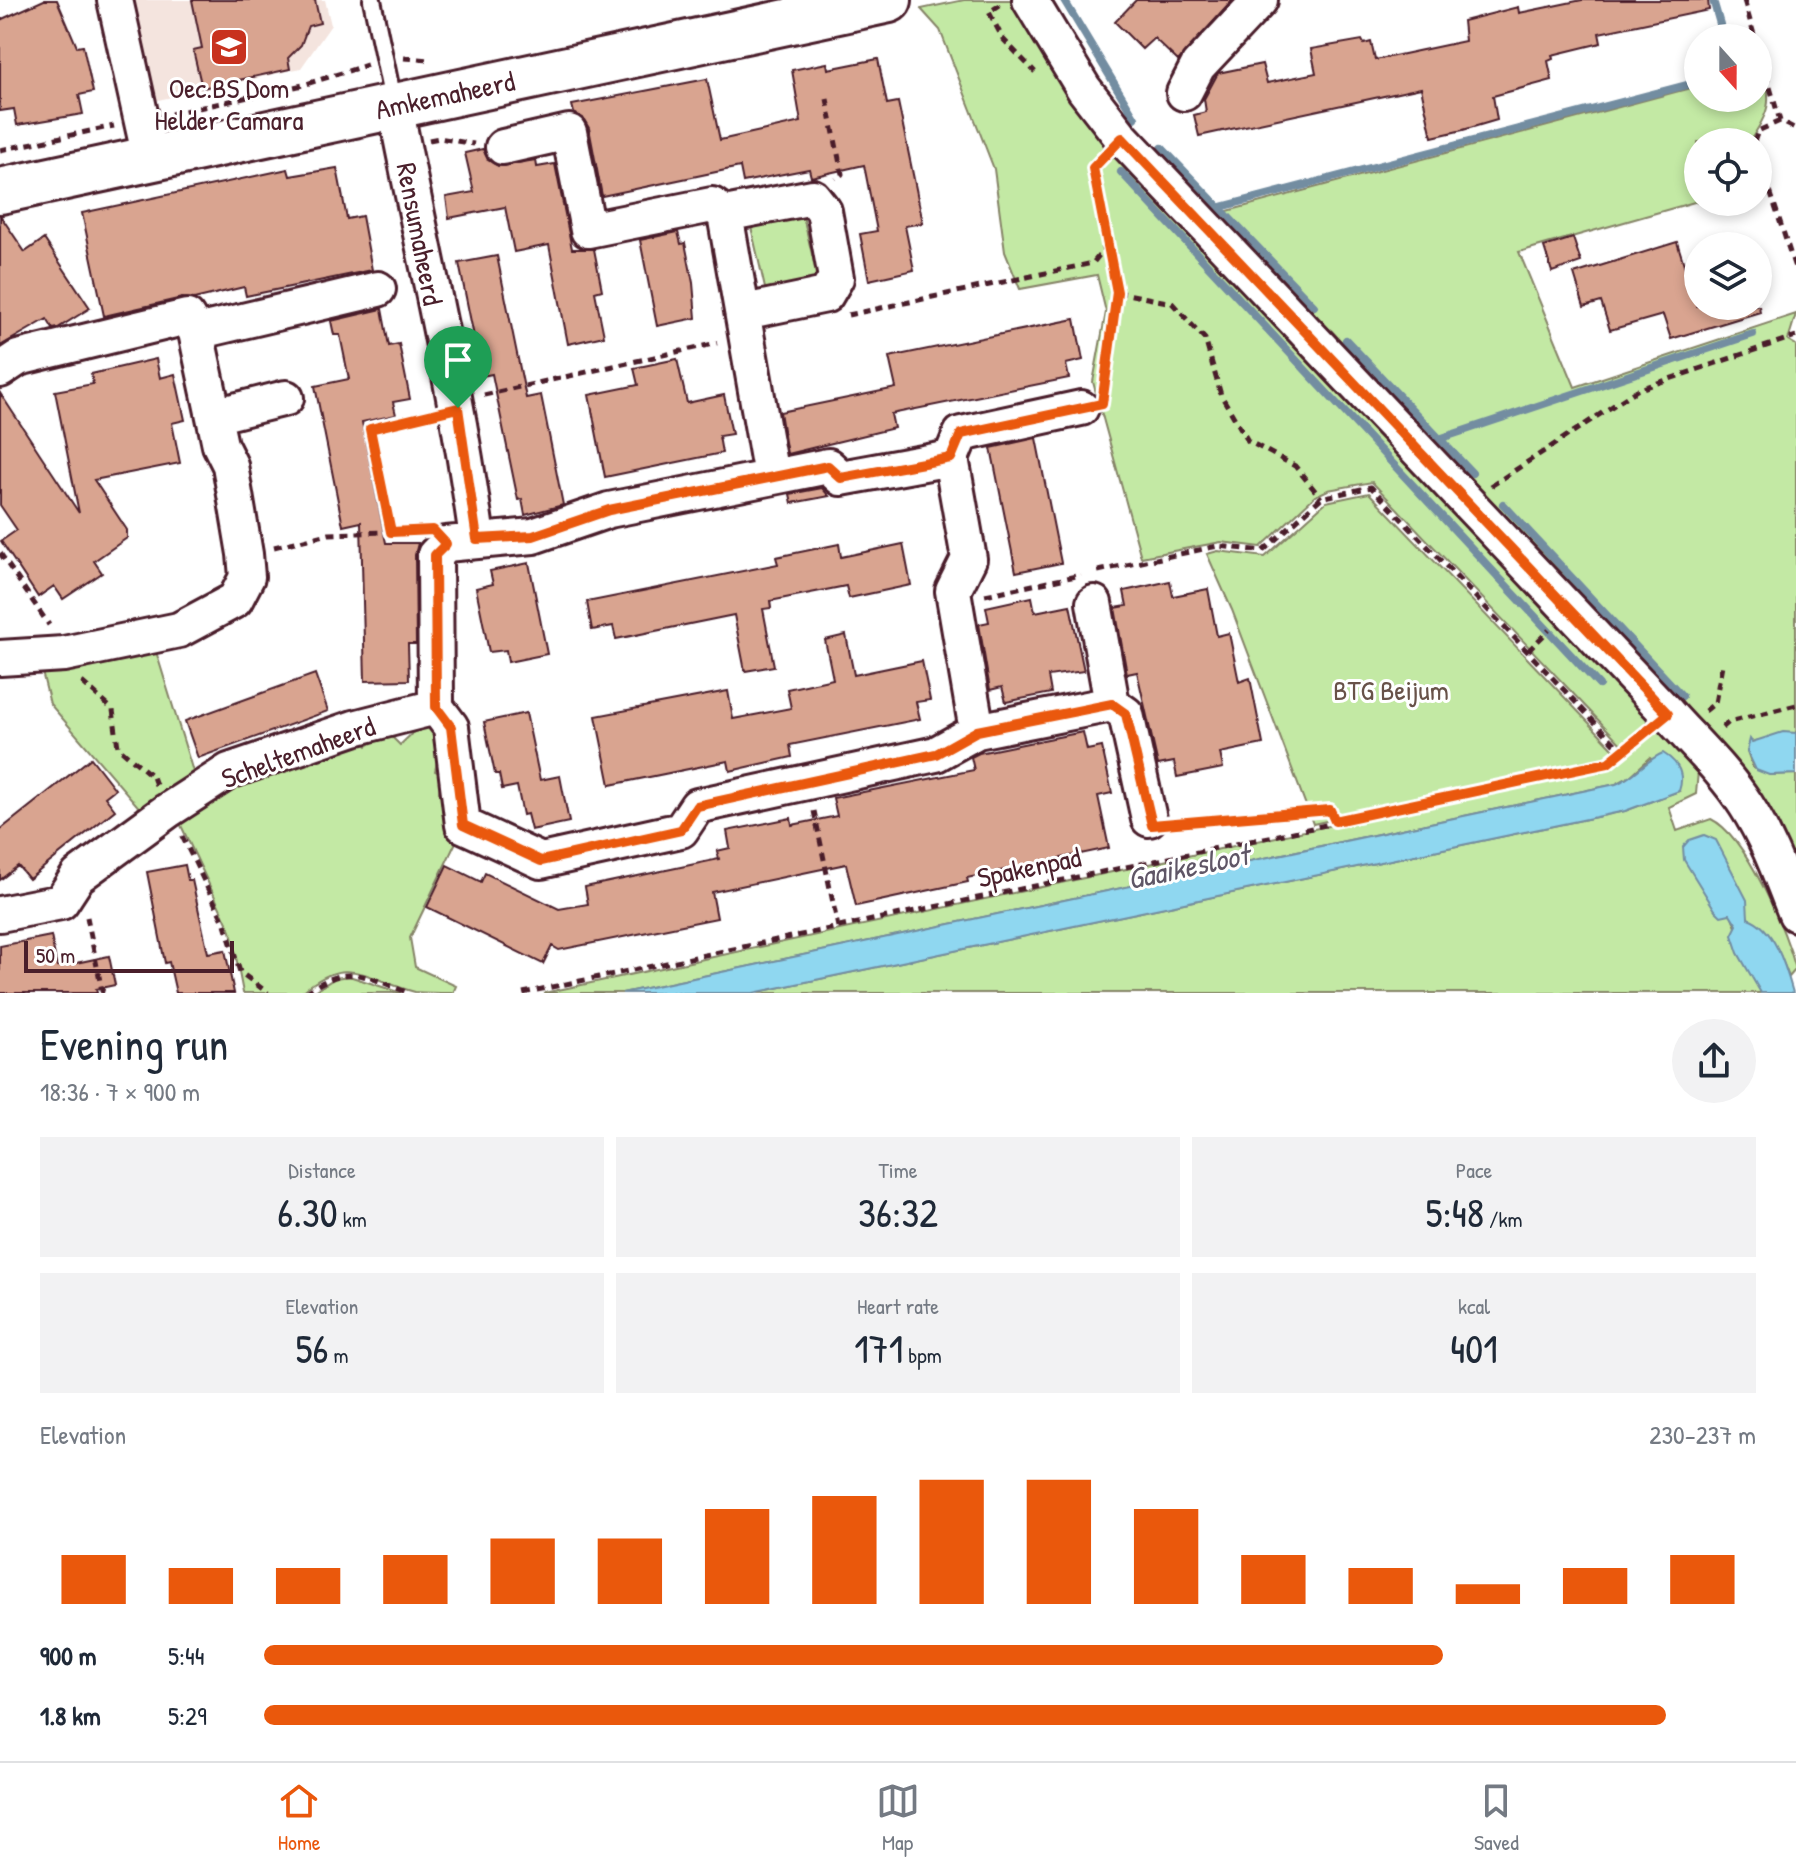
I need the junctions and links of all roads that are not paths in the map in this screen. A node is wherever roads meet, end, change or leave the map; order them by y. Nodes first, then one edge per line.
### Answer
1 (115, 0) edge
2 (372, 0) edge
3 (889, 0) edge
4 (1030, 0) edge
5 (1260, 0) edge
6 (1184, 93) dead end
7 (395, 106) junction
8 (503, 147) dead end
9 (150, 158) junction
10 (0, 191) edge
11 (725, 214) junction
12 (378, 289) dead end
13 (744, 312) junction
14 (196, 332) junction
15 (0, 370) edge
16 (286, 398) dead end
17 (1081, 408) road end
18 (214, 416) junction
19 (951, 458) junction
20 (771, 476) junction
21 (461, 541) junction
22 (1094, 603) dead end
23 (0, 658) edge
24 (1112, 704) junction
25 (436, 707) junction
26 (977, 731) junction
27 (1149, 819) road end
28 (0, 914) edge
29 (1796, 914) edge

1 - 9 street
2 - 7 lane
3 - 7 street, Amkemaheerd
4 - 29 street
5 - 6 street
7 - 9 street, Amkemaheerd
7 - 21 street, Rensumaheerd
8 - 11 street
9 - 10 street, Amkemaheerd
11 - 13 street
11 - 13 street
12 - 14 street
13 - 20 street
14 - 15 street
14 - 18 street
16 - 18 street
17 - 19 street
18 - 23 street
19 - 20 street
19 - 26 street
20 - 21 street
21 - 25 street, Rensumaheerd
22 - 24 street
24 - 26 street, Rensumaheerd
24 - 27 street
25 - 26 street, Rensumaheerd
25 - 28 street, Scheltemaheerd

